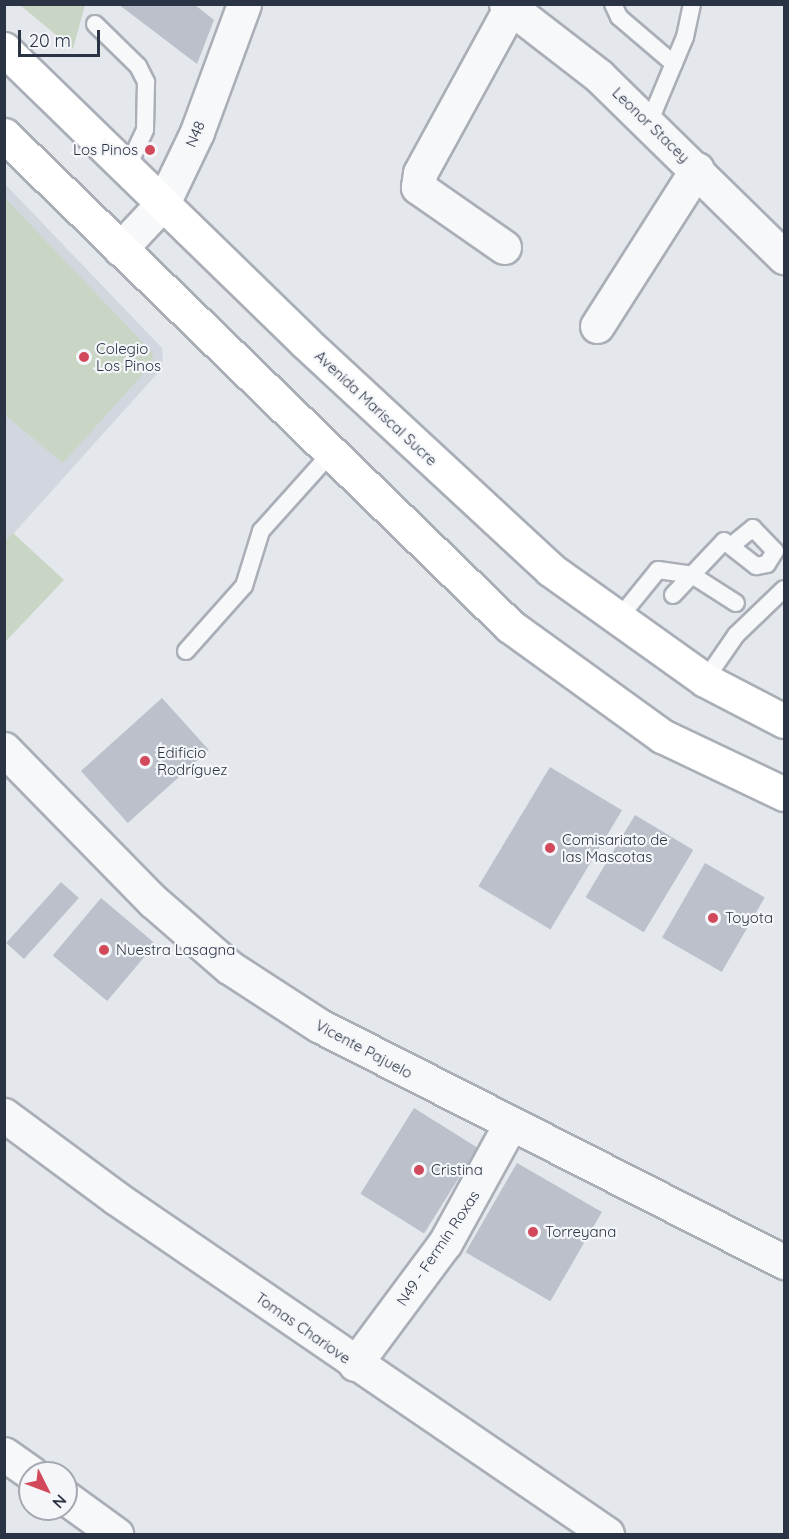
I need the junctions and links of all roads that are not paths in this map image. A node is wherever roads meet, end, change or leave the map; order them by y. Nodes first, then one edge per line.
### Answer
1 (244, 4) edge
2 (613, 4) edge
3 (692, 4) edge
4 (508, 6) edge
5 (94, 24) dead end
6 (4, 49) edge
7 (674, 64) junction
8 (649, 123) junction
9 (4, 135) edge
10 (127, 168) junction
11 (697, 169) junction
12 (164, 203) junction
13 (504, 247) dead end
14 (120, 249) junction
15 (784, 257) edge
16 (597, 326) dead end
17 (331, 453) junction
18 (732, 545) dead end
19 (692, 575) junction
20 (784, 589) edge
21 (673, 595) dead end
22 (736, 603) dead end
23 (619, 618) junction
24 (186, 651) dead end
25 (705, 680) junction
26 (784, 721) edge
27 (4, 748) edge
28 (784, 795) edge
29 (4, 1115) edge
30 (510, 1125) junction
31 (784, 1262) edge
32 (355, 1364) junction
33 (4, 1454) edge
34 (18, 1464) edge
35 (78, 1507) edge
36 (116, 1534) edge
37 (607, 1534) edge

1 - 12 street, N48
2 - 7 lane
3 - 7 lane
4 - 8 street, Leonor Stacey
4 - 13 street
5 - 10 lane
6 - 10 main road, Avenida Mariscal Sucre
7 - 8 lane
8 - 11 street, Leonor Stacey
9 - 14 main road
10 - 12 main road, Avenida Mariscal Sucre
11 - 15 street, Leonor Stacey
11 - 16 street
12 - 14 street, N48
12 - 23 main road, Avenida Mariscal Sucre
14 - 17 main road
17 - 24 lane
17 - 28 main road
18 - 19 lane
19 - 21 lane
19 - 22 lane
19 - 23 lane
20 - 25 lane
23 - 25 main road, Avenida Mariscal Sucre
25 - 26 main road, Avenida Mariscal Sucre
27 - 30 street, Vicente Pajuelo
29 - 32 street, Tomas Chariove
30 - 31 street, Vicente Pajuelo
30 - 32 street, N49 - Fermín Roxas
32 - 37 street, Tomas Chariove
33 - 34 street
35 - 36 street

